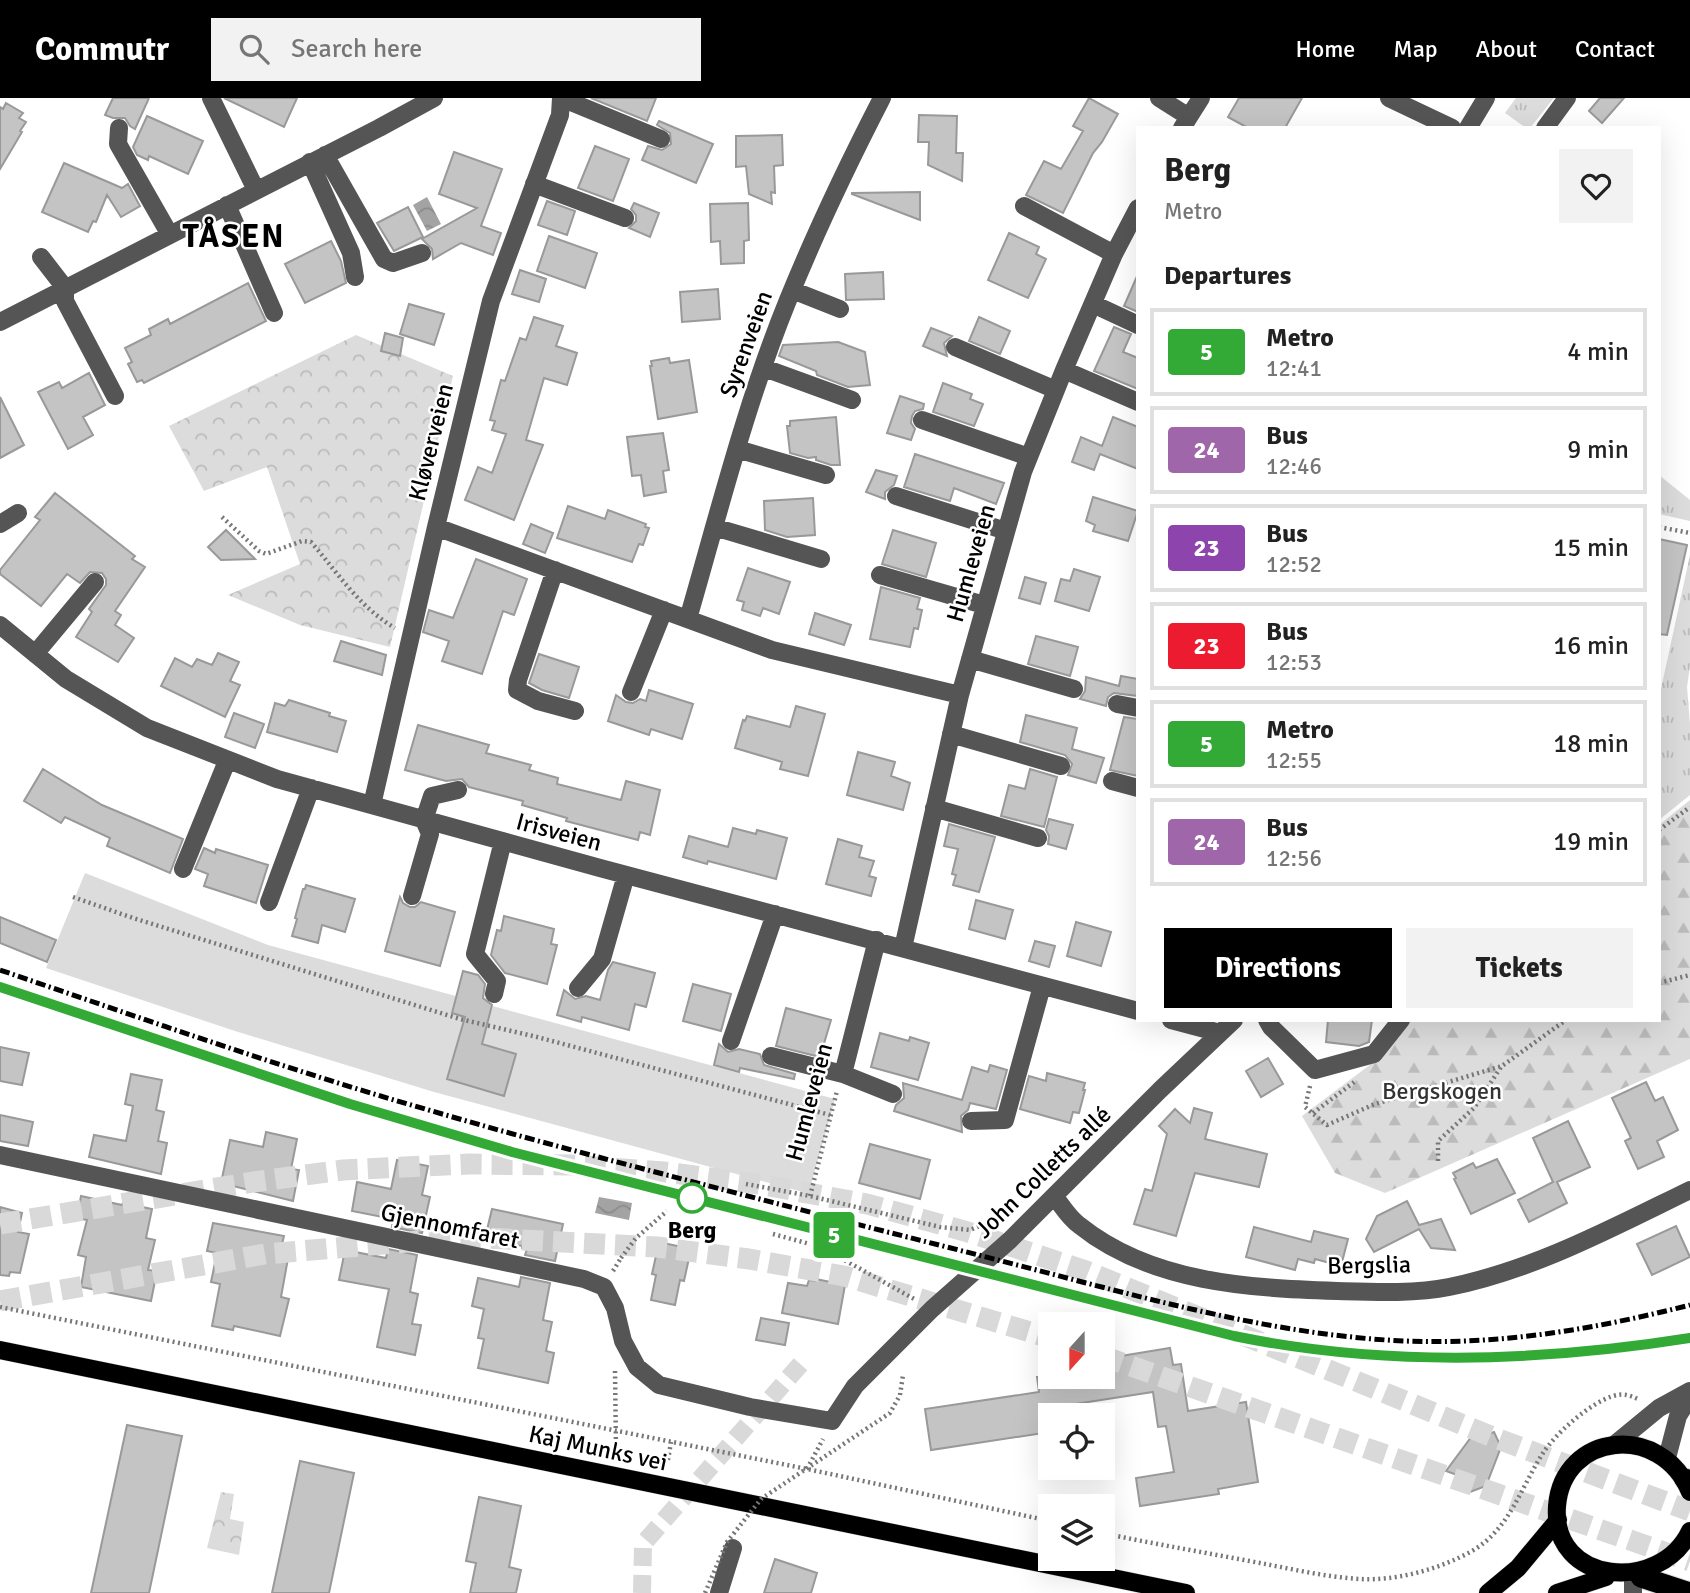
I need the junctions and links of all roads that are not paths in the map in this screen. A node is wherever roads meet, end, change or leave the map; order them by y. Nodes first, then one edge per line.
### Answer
1 (211, 98) edge
2 (434, 98) edge
3 (561, 98) edge
4 (882, 98) edge
5 (1159, 98) edge
6 (1201, 98) edge
7 (1389, 98) edge
8 (1486, 98) edge
9 (1567, 98) edge
10 (1186, 122) edge
11 (1448, 126) edge
12 (1469, 126) edge
13 (1546, 126) edge
14 (119, 128) dead end
15 (661, 139) dead end
16 (318, 159) junction
17 (534, 184) junction
18 (256, 190) junction
19 (227, 205) junction
20 (1024, 206) dead end
21 (1136, 212) edge
22 (625, 218) dead end
23 (170, 235) junction
24 (422, 253) dead end
25 (1114, 254) junction
26 (41, 257) dead end
27 (355, 277) dead end
28 (65, 288) junction
29 (792, 290) junction
30 (1093, 304) junction
31 (841, 309) dead end
32 (274, 313) dead end
33 (0, 321) edge
34 (1136, 324) edge
35 (956, 347) dead end
36 (764, 368) junction
37 (1064, 370) junction
38 (1056, 390) junction
39 (116, 396) dead end
40 (852, 400) dead end
41 (1136, 401) edge
42 (922, 420) dead end
43 (737, 449) junction
44 (1029, 457) junction
45 (826, 475) dead end
46 (896, 496) dead end
47 (18, 513) dead end
48 (0, 524) edge
49 (436, 527) junction
50 (714, 527) junction
51 (1006, 531) junction
52 (821, 559) dead end
53 (555, 570) junction
54 (880, 575) dead end
55 (95, 582) dead end
56 (984, 605) junction
57 (664, 610) junction
58 (688, 619) junction
59 (3, 635) edge
60 (34, 654) junction
61 (970, 659) junction
62 (1074, 690) dead end
63 (631, 692) dead end
64 (960, 695) junction
65 (1117, 704) dead end
66 (1136, 708) edge
67 (575, 711) dead end
68 (951, 734) junction
69 (227, 761) junction
70 (1061, 766) dead end
71 (1112, 781) dead end
72 (1136, 787) edge
73 (311, 788) junction
74 (458, 790) dead end
75 (372, 805) junction
76 (934, 808) junction
77 (424, 820) junction
78 (1038, 838) dead end
79 (503, 841) junction
80 (183, 869) dead end
81 (626, 876) junction
82 (412, 896) dead end
83 (270, 902) dead end
84 (775, 914) junction
85 (877, 940) junction
86 (903, 948) junction
87 (1042, 986) junction
88 (578, 988) dead end
89 (494, 994) dead end
90 (1136, 1010) edge
91 (1179, 1022) edge
92 (1232, 1022) edge
93 (1269, 1022) edge
94 (1399, 1022) edge
95 (1220, 1033) junction
96 (731, 1041) dead end
97 (771, 1056) dead end
98 (843, 1074) junction
99 (893, 1094) dead end
100 (971, 1121) dead end
101 (0, 1155) edge
102 (1690, 1190) edge
103 (1055, 1197) junction
104 (0, 1350) edge
105 (1690, 1394) edge
106 (832, 1420) joint
107 (1614, 1445) junction
108 (1667, 1458) junction
109 (1688, 1484) edge
110 (1558, 1520) junction
111 (1690, 1531) edge
112 (733, 1548) dead end
113 (1605, 1577) junction
114 (1636, 1583) edge
115 (719, 1593) edge
116 (1186, 1593) edge
117 (1488, 1593) edge
118 (1557, 1593) edge
119 (1690, 1593) edge

1 - 18 street
2 - 16 street
3 - 15 street
3 - 17 street, Kløverveien
4 - 29 street, Syrenveien
5 - 10 street
6 - 10 street
7 - 11 street
8 - 12 street
9 - 13 street
14 - 23 street
16 - 18 street
16 - 24 street
16 - 27 street
17 - 22 street
17 - 49 street, Kløverveien
18 - 19 street
19 - 23 street
19 - 32 street
20 - 25 street
21 - 25 street, Humleveien
23 - 28 street
25 - 30 street, Humleveien
26 - 28 street
28 - 33 street
28 - 39 street
29 - 31 street
29 - 36 street, Syrenveien
30 - 34 street
30 - 37 street, Humleveien
35 - 38 street
36 - 40 street
36 - 43 street, Syrenveien
37 - 38 street, Humleveien
37 - 41 street
38 - 44 street, Humleveien
42 - 44 street
43 - 45 street
43 - 50 street, Syrenveien
44 - 51 street, Humleveien
46 - 51 street
47 - 48 street
49 - 53 street
49 - 75 street, Kløverveien
50 - 52 street
50 - 58 street, Syrenveien
51 - 56 street, Humleveien
53 - 57 street
53 - 67 street
54 - 56 street
55 - 60 street
56 - 61 street, Humleveien
57 - 58 street
57 - 63 street
58 - 64 street
59 - 60 street, Irisveien
60 - 69 street, Irisveien
61 - 62 street
61 - 64 street, Humleveien
64 - 68 street, Humleveien
65 - 66 street
68 - 70 street
68 - 76 street, Humleveien
69 - 73 street, Irisveien
69 - 80 street
71 - 72 street
73 - 75 street, Irisveien
73 - 83 street
74 - 77 street
75 - 77 street, Irisveien
76 - 78 street
76 - 86 street, Humleveien
77 - 79 street, Irisveien
77 - 82 street
79 - 81 street, Irisveien
79 - 89 street
81 - 84 street, Irisveien
81 - 88 street
84 - 85 street, Irisveien
84 - 96 street
85 - 86 street, Irisveien
85 - 98 street, Humleveien
86 - 87 street, Irisveien
87 - 90 street, Irisveien
87 - 100 street
91 - 95 street
92 - 95 street, John Colletts allé
93 - 94 street
95 - 103 street, John Colletts allé
97 - 98 street
98 - 99 street
101 - 106 street, Gjennomfaret
102 - 103 street, Bergslia
103 - 106 street, John Colletts allé
104 - 116 main road, Kaj Munks vei
105 - 107 street
105 - 108 street
107 - 108 main road
107 - 110 main road
108 - 109 main road
110 - 113 main road
110 - 117 main road
111 - 114 main road
112 - 115 street
113 - 114 main road
113 - 118 main road
114 - 119 highway

